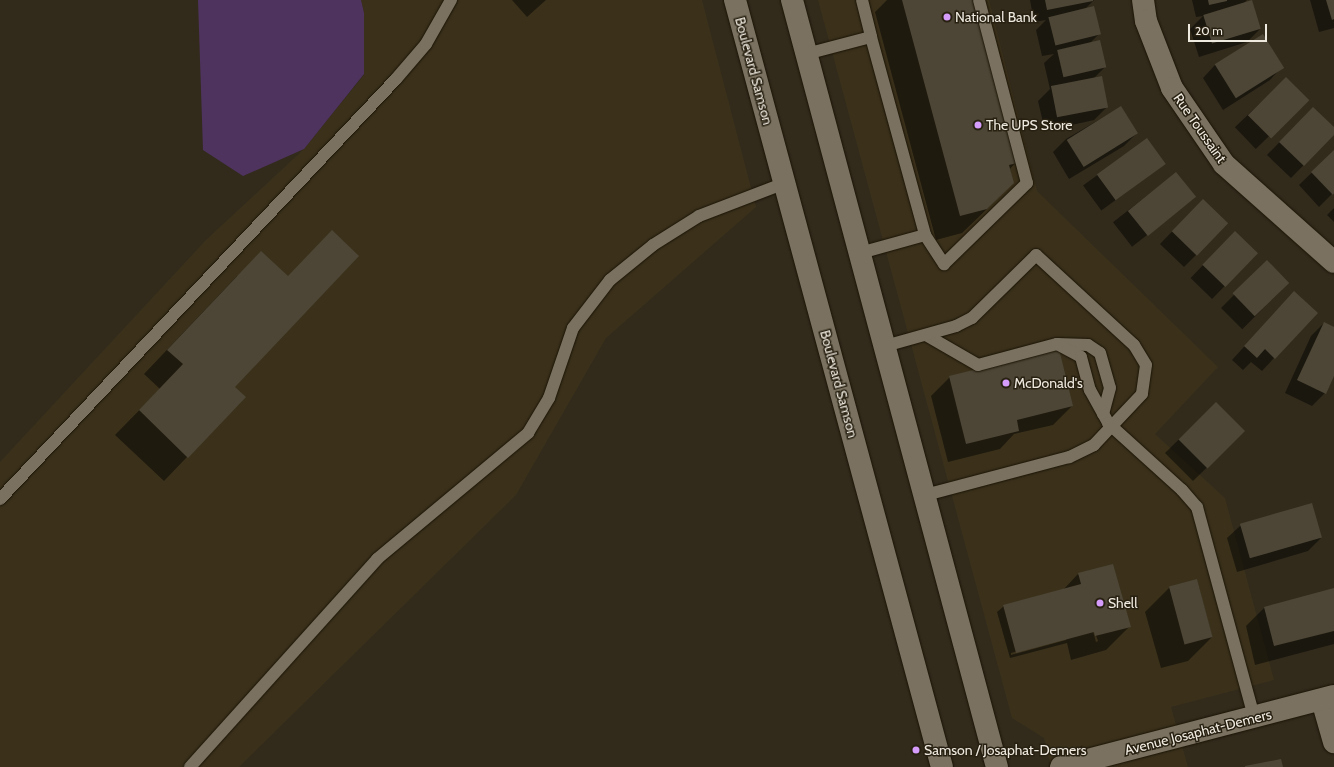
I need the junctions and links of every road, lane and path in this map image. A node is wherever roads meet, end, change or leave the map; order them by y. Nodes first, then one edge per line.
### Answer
1 (451, 0) edge
2 (736, 0) edge
3 (792, 0) edge
4 (862, 0) edge
5 (979, 0) edge
6 (1143, 0) edge
7 (872, 37) junction
8 (806, 54) junction
9 (785, 183) junction
10 (925, 235) junction
11 (860, 253) junction
12 (1334, 262) edge
13 (926, 335) junction
14 (1057, 344) junction
15 (885, 346) junction
16 (1103, 414) junction
17 (1113, 428) junction
18 (925, 495) junction
19 (0, 499) edge
20 (1328, 698) edge
21 (1254, 717) junction
22 (1334, 742) edge
23 (190, 767) edge
24 (942, 767) edge
25 (997, 767) edge
26 (1062, 767) edge

1 - 19 lane
2 - 9 street, Boulevard Samson
3 - 8 street
4 - 7 lane
5 - 10 lane
6 - 12 street, Rue Toussaint
7 - 8 lane
7 - 10 lane
8 - 11 street
9 - 23 lane
9 - 24 street, Boulevard Samson
10 - 11 lane
11 - 15 street
13 - 14 lane
13 - 15 lane
13 - 17 lane
14 - 16 lane
14 - 16 lane
15 - 18 street
16 - 17 lane
17 - 18 lane
17 - 21 lane
18 - 25 street
20 - 21 street, Avenue Josaphat-Demers
20 - 22 street
21 - 26 street, Avenue Josaphat-Demers

